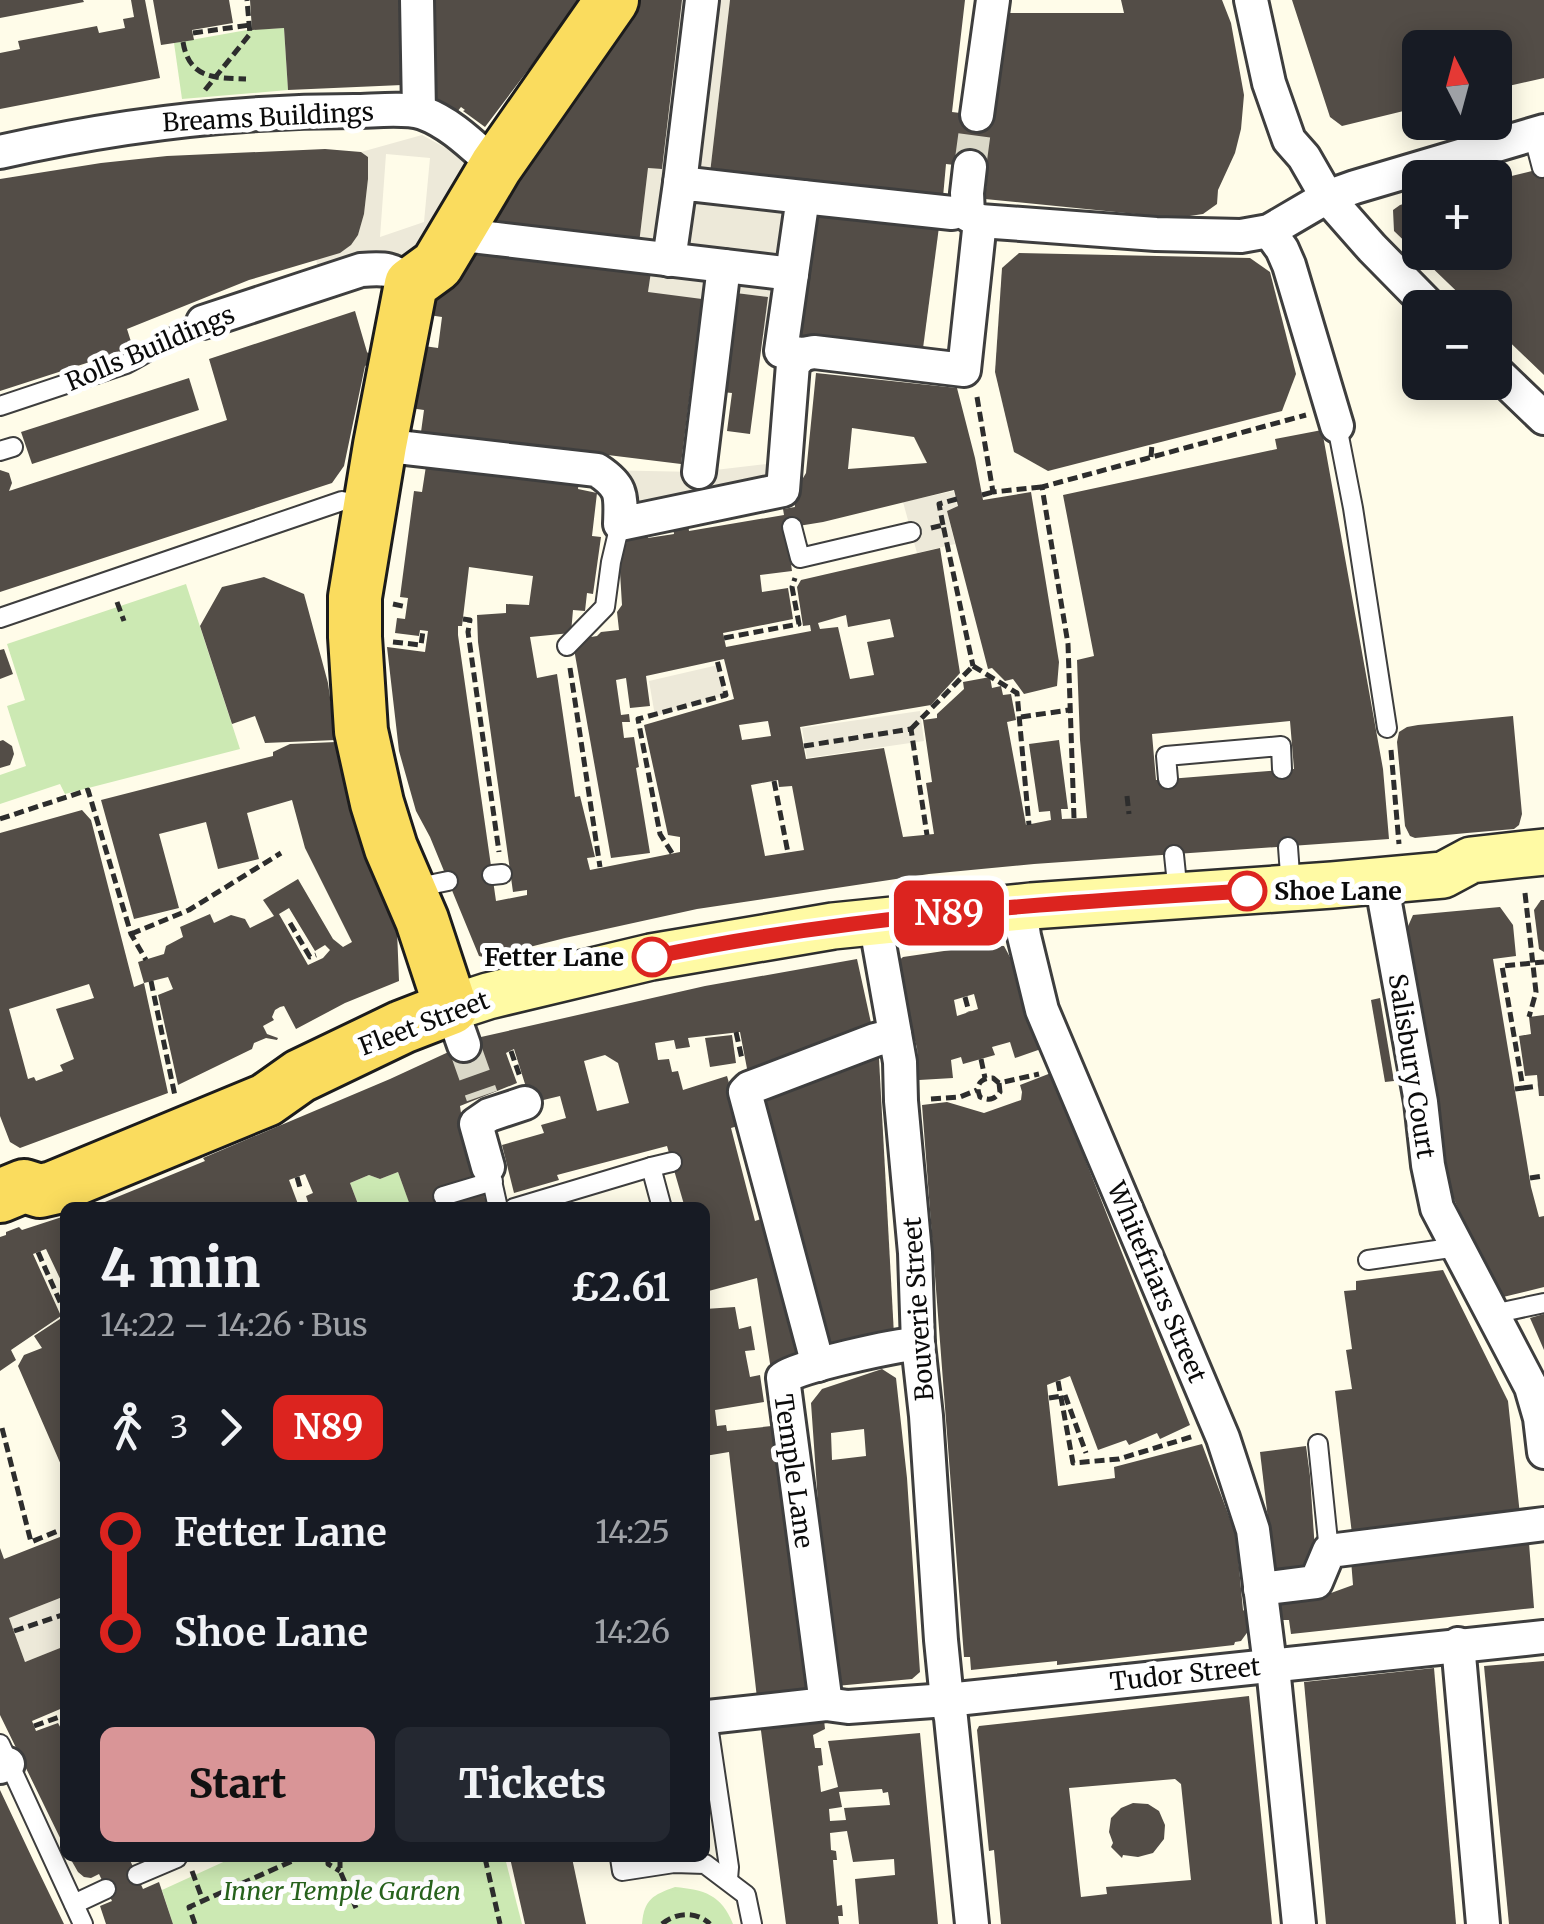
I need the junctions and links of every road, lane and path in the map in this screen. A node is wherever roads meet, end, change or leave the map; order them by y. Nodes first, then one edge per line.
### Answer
1 (247, 0) edge
2 (417, 0) edge
3 (612, 0) edge
4 (702, 0) edge
5 (993, 0) edge
6 (1251, 0) edge
7 (250, 25) junction
8 (193, 33) dead end
9 (183, 42) dead end
10 (214, 78) junction
11 (246, 79) dead end
12 (205, 89) dead end
13 (419, 111) junction
14 (977, 115) tunnel mouth
15 (1539, 132) edge
16 (0, 152) edge
17 (496, 166) junction
18 (970, 166) tunnel mouth
19 (1542, 168) edge
20 (680, 183) junction
21 (803, 197) junction
22 (1328, 197) junction
23 (966, 217) junction
24 (1269, 231) junction
25 (472, 236) dead end
26 (669, 260) junction
27 (724, 266) junction
28 (792, 274) junction
29 (412, 284) junction
30 (1413, 290) edge
31 (203, 322) joint
32 (803, 354) junction
33 (970, 380) junction
34 (1512, 387) edge
35 (0, 406) edge
36 (1544, 418) edge
37 (1327, 419) junction
38 (380, 444) junction
39 (1152, 444) dead end
40 (1151, 457) junction
41 (698, 472) dead end
42 (1042, 487) junction
43 (993, 492) junction
44 (982, 495) dead end
45 (956, 500) dead end
46 (370, 506) junction
47 (788, 509) junction
48 (620, 524) junction
49 (944, 525) dead end
50 (911, 532) dead end
51 (948, 546) dead end
52 (800, 558) junction
53 (117, 602) dead end
54 (0, 618) edge
55 (463, 619) dead end
56 (124, 621) dead end
57 (423, 630) dead end
58 (458, 631) dead end
59 (468, 632) junction
60 (724, 638) dead end
61 (394, 642) dead end
62 (567, 646) joint
63 (717, 660) dead end
64 (973, 666) junction
65 (1070, 710) junction
66 (1021, 717) junction
67 (1387, 728) dead end
68 (911, 729) junction
69 (804, 746) dead end
70 (1391, 753) dead end
71 (1282, 769) dead end
72 (1168, 778) dead end
73 (774, 780) dead end
74 (1128, 796) dead end
75 (1129, 814) dead end
76 (1074, 818) dead end
77 (0, 819) edge
78 (1030, 825) dead end
79 (927, 835) dead end
80 (1544, 852) edge
81 (672, 853) dead end
82 (788, 853) dead end
83 (281, 854) dead end
84 (600, 867) dead end
85 (1391, 867) junction
86 (497, 874) dead end
87 (1444, 875) junction
88 (1534, 886) edge
89 (1020, 907) junction
90 (875, 921) junction
91 (290, 924) dead end
92 (131, 934) junction
93 (316, 955) dead end
94 (146, 960) dead end
95 (1532, 962) junction
96 (1544, 962) edge
97 (151, 981) dead end
98 (965, 996) dead end
99 (969, 1012) dead end
100 (1529, 1017) dead end
101 (457, 1027) junction
102 (895, 1035) junction
103 (981, 1059) dead end
104 (1038, 1074) dead end
105 (985, 1078) junction
106 (999, 1084) junction
107 (1538, 1086) dead end
108 (1523, 1088) junction
109 (1514, 1089) dead end
110 (977, 1090) junction
111 (175, 1097) dead end
112 (923, 1100) dead end
113 (525, 1103) dead end
114 (672, 1162) dead end
115 (651, 1168) junction
116 (491, 1174) junction
117 (297, 1176) dead end
118 (1544, 1176) edge
119 (1530, 1178) dead end
120 (302, 1190) dead end
121 (12, 1191) edge
122 (443, 1196) dead end
123 (497, 1202) edge
124 (535, 1202) edge
125 (660, 1202) edge
126 (1457, 1246) junction
127 (38, 1252) dead end
128 (1368, 1260) dead end
129 (60, 1302) edge
130 (1544, 1303) edge
131 (1494, 1314) junction
132 (918, 1344) junction
133 (818, 1365) junction
134 (1062, 1396) junction
135 (1049, 1398) dead end
136 (2, 1428) dead end
137 (1201, 1432) dead end
138 (1318, 1444) dead end
139 (1544, 1452) edge
140 (1086, 1453) dead end
141 (1544, 1524) edge
142 (60, 1530) edge
143 (1329, 1550) junction
144 (1260, 1589) junction
145 (60, 1616) edge
146 (14, 1632) dead end
147 (1544, 1636) edge
148 (1458, 1644) junction
149 (1270, 1665) junction
150 (947, 1700) junction
151 (826, 1704) junction
152 (710, 1711) edge
153 (60, 1718) edge
154 (34, 1726) dead end
155 (710, 1738) edge
156 (3, 1758) edge
157 (183, 1862) edge
158 (289, 1862) edge
159 (328, 1862) edge
160 (340, 1862) edge
161 (486, 1862) edge
162 (621, 1862) edge
163 (674, 1862) edge
164 (674, 1862) edge
165 (340, 1871) junction
166 (137, 1875) dead end
167 (728, 1880) junction
168 (106, 1889) dead end
169 (203, 1901) junction
170 (74, 1904) junction
171 (356, 1908) dead end
172 (83, 1924) edge
173 (195, 1924) edge
174 (500, 1924) edge
175 (662, 1924) edge
176 (710, 1924) edge
177 (752, 1924) edge
178 (972, 1924) edge
179 (1299, 1924) edge
180 (1483, 1924) edge

1 - 7 path
2 - 13 street
3 - 17 main road
4 - 20 street
5 - 14 street
6 - 22 street
7 - 8 path
7 - 10 path
9 - 10 path
10 - 11 path
10 - 12 path
13 - 16 street, Breams Buildings
13 - 17 street
15 - 19 lane
15 - 22 street
17 - 29 main road
18 - 23 street
20 - 21 street
20 - 26 street
21 - 23 street
21 - 28 street
22 - 24 street
22 - 30 street
23 - 24 street
23 - 33 street
24 - 37 street
25 - 26 street
26 - 27 street
27 - 28 street
27 - 41 street
28 - 32 street
29 - 31 street, Rolls Buildings
29 - 38 main road
31 - 35 lane, Rolls Buildings
32 - 33 street
32 - 47 street
33 - 43 path
34 - 36 street
37 - 40 path
37 - 67 lane
38 - 46 main road
38 - 48 street
39 - 40 path
40 - 42 path
42 - 43 path
42 - 65 path
43 - 44 path
45 - 49 path
46 - 54 lane
46 - 101 main road
47 - 48 street
47 - 52 lane
48 - 62 lane
50 - 52 lane
51 - 64 path
52 - 60 path
53 - 56 path
55 - 59 path
57 - 61 path
58 - 59 path
59 - 86 path
62 - 84 path
63 - 81 path
64 - 66 path
64 - 68 path
65 - 66 path
65 - 76 path
66 - 78 path
68 - 69 path
68 - 79 path
70 - 85 path
71 - 72 lane
73 - 82 path
74 - 75 path
77 - 92 path
80 - 87 street, Fleet Street
83 - 92 path
85 - 87 street, Fleet Street
85 - 89 street, Fleet Street
85 - 126 street, Salisbury Court
87 - 88 street, Fleet Street
88 - 95 path
89 - 90 street, Fleet Street
89 - 144 street, Whitefriars Street
90 - 101 street, Fleet Street
90 - 102 street, Bouverie Street
91 - 93 path
92 - 94 path
95 - 96 path
95 - 100 path
95 - 108 path
97 - 111 path
98 - 99 path
101 - 121 main road, Fleet Street
102 - 132 street, Bouverie Street
102 - 133 street
103 - 105 path
104 - 106 path
105 - 106 path
105 - 110 path
106 - 110 path
107 - 108 path
108 - 109 path
110 - 112 path
113 - 116 street
114 - 115 lane
115 - 124 lane
115 - 125 lane
116 - 122 lane
116 - 123 lane
117 - 120 path
118 - 119 path
126 - 128 lane
126 - 131 street, Salisbury Court
127 - 129 path
130 - 131 lane
131 - 139 street, Salisbury Court
132 - 133 street, Temple Lane
132 - 150 street, Bouverie Street
133 - 151 street, Temple Lane
134 - 135 path
134 - 137 path
134 - 140 path
136 - 142 path
138 - 143 lane
141 - 143 street
143 - 144 street
144 - 149 street, Whitefriars Street
145 - 146 path
147 - 148 street, Tudor Street
148 - 149 street, Tudor Street
148 - 180 street
149 - 150 street, Tudor Street
149 - 179 street, Whitefriars Street
150 - 151 street, Tudor Street
150 - 178 street, Bouverie Street
151 - 152 street, Tudor Street
153 - 154 path
155 - 167 lane
156 - 170 lane
157 - 166 lane
157 - 169 path
158 - 169 path
159 - 165 path
160 - 165 path
161 - 174 path
162 - 163 lane
164 - 167 lane
165 - 171 path
167 - 177 lane
168 - 170 lane
169 - 173 path
170 - 172 lane
175 - 176 path

